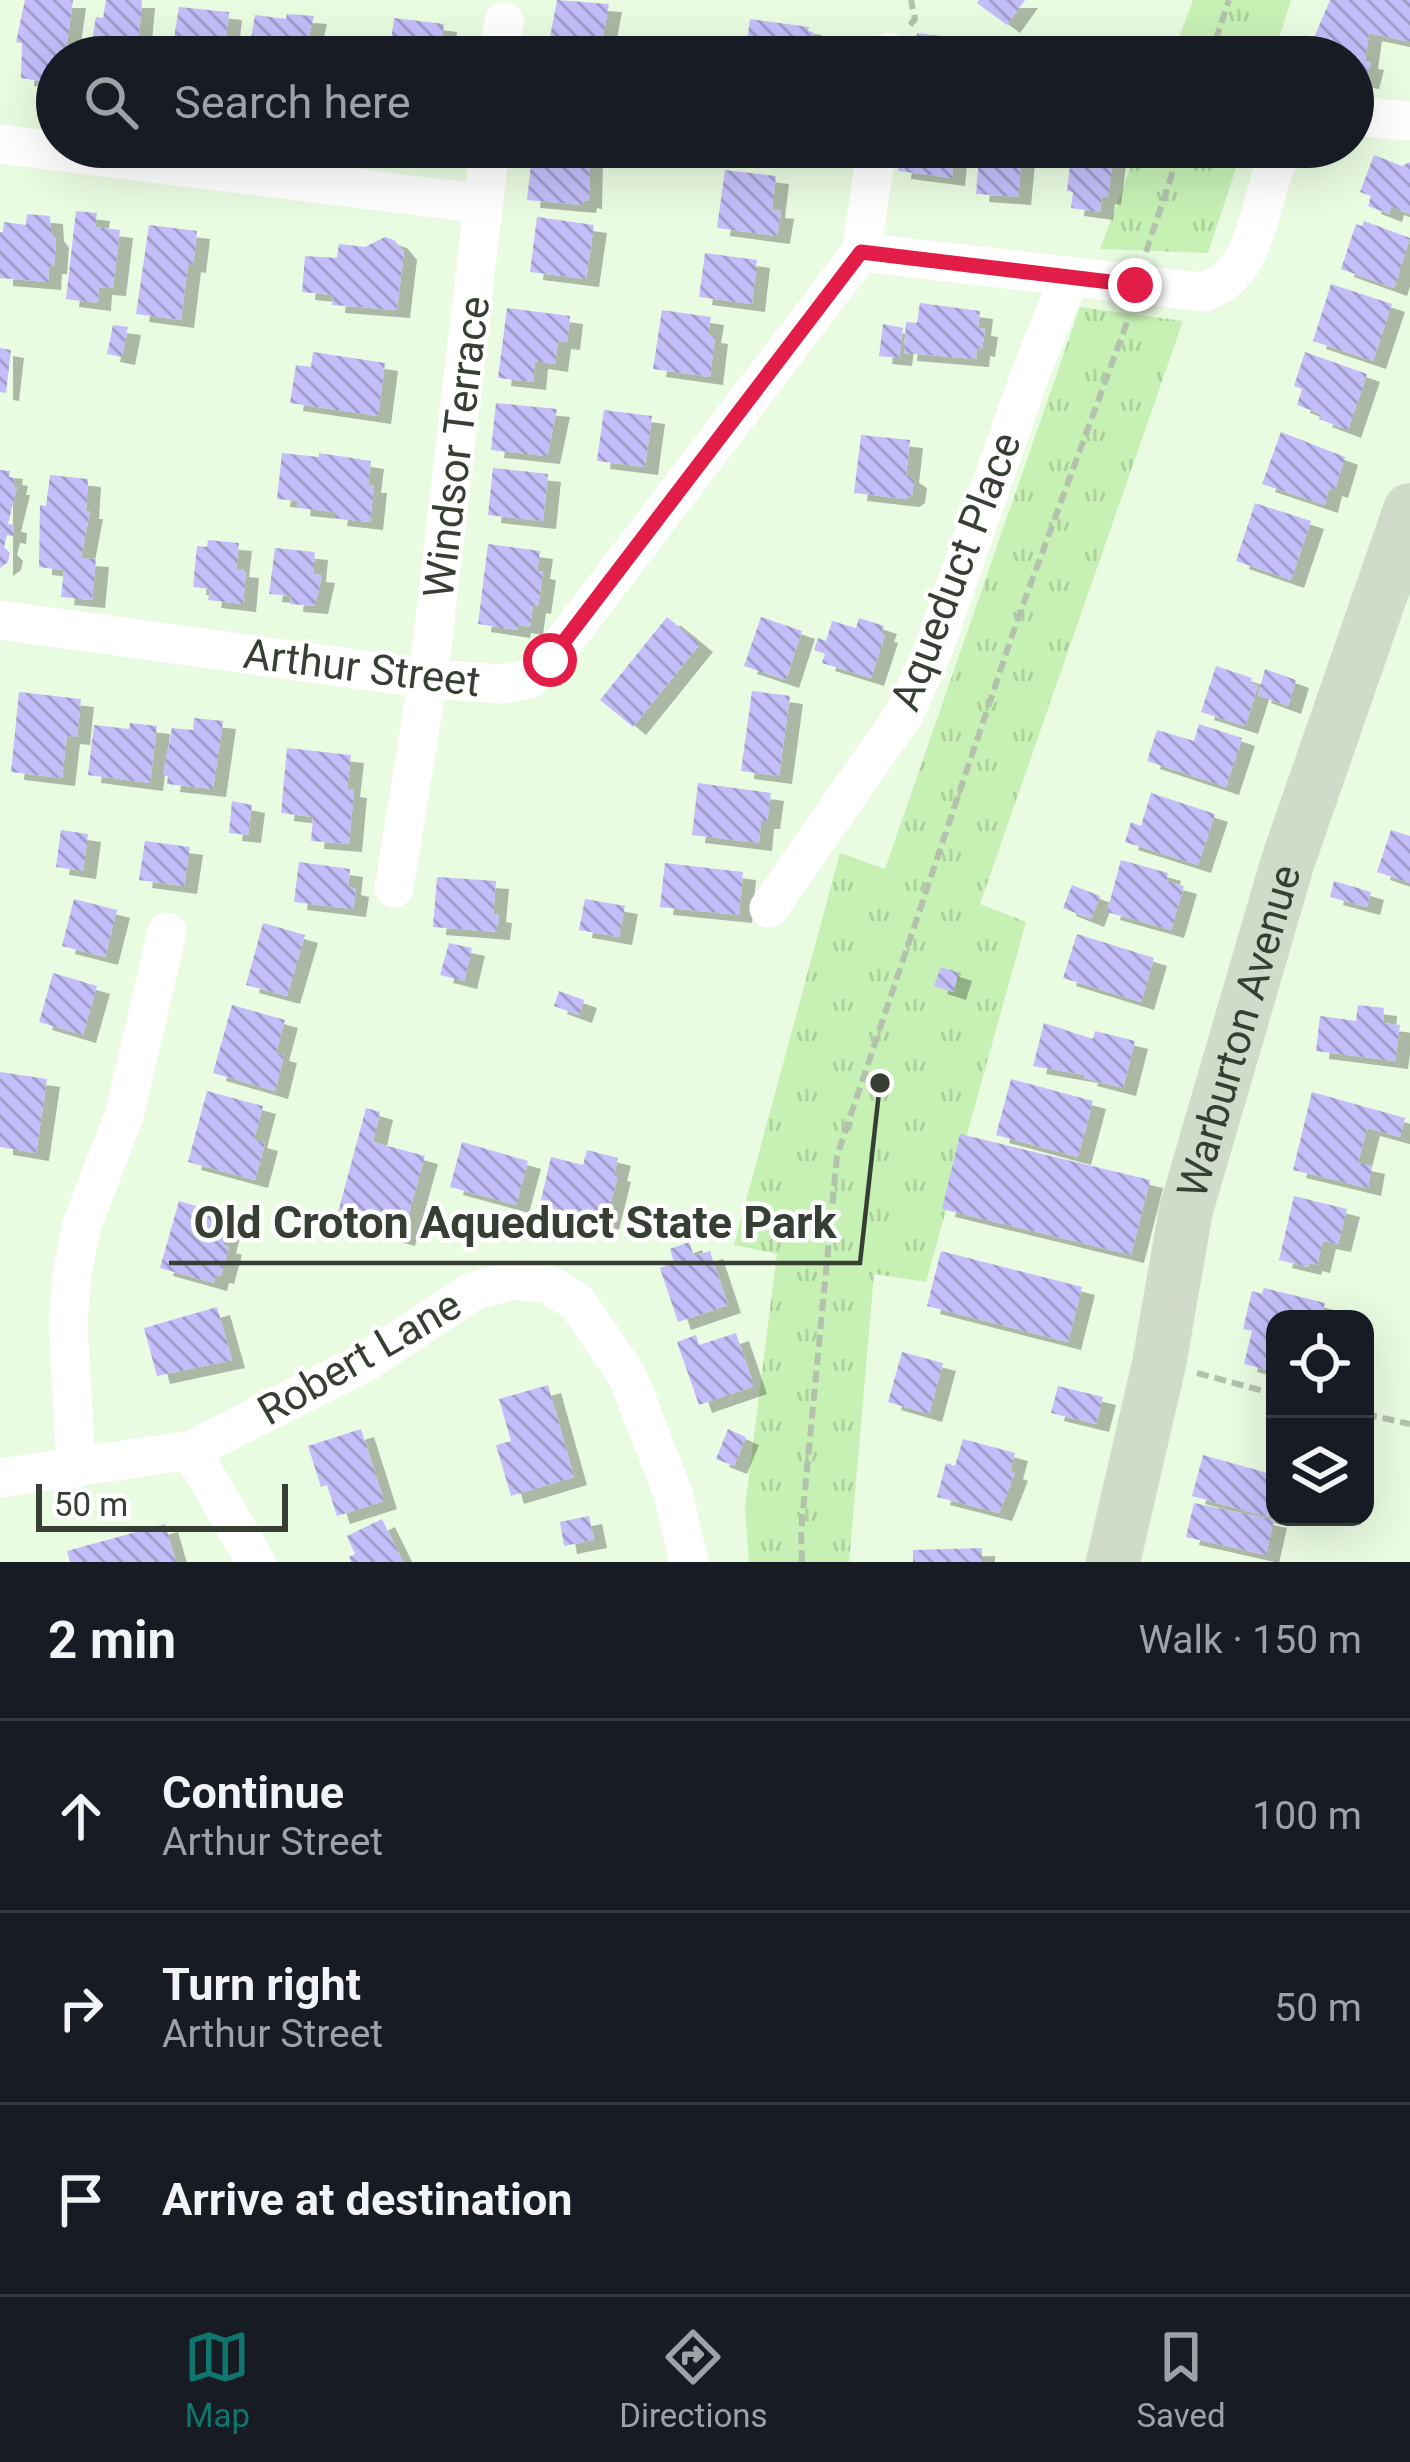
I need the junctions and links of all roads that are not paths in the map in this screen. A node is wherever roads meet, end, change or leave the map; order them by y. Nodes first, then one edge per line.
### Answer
1 (1374, 118) edge
2 (1410, 122) edge
3 (0, 144) edge
4 (36, 148) edge
5 (194, 168) edge
6 (488, 168) edge
7 (874, 168) edge
8 (1278, 168) edge
9 (484, 204) junction
10 (861, 252) junction
11 (1070, 276) junction
12 (1410, 510) edge
13 (0, 620) edge
14 (428, 679) junction
15 (394, 888) dead end
16 (769, 908) dead end
17 (167, 932) dead end
18 (191, 1450) junction
19 (76, 1468) junction
20 (0, 1478) edge
21 (256, 1562) edge
22 (689, 1562) edge
23 (1113, 1562) edge

1 - 2 street
3 - 4 street
5 - 9 street
6 - 9 street, Windsor Terrace
7 - 10 street
8 - 11 street
9 - 14 street, Windsor Terrace
10 - 11 street
10 - 14 street, Arthur Street
11 - 16 street, Aqueduct Place
12 - 23 street, Warburton Avenue
13 - 14 street, Arthur Street
14 - 15 street, Windsor Terrace
17 - 19 street
18 - 19 street, Robert Lane
18 - 21 street
18 - 22 street, Robert Lane
19 - 20 street, Robert Lane

